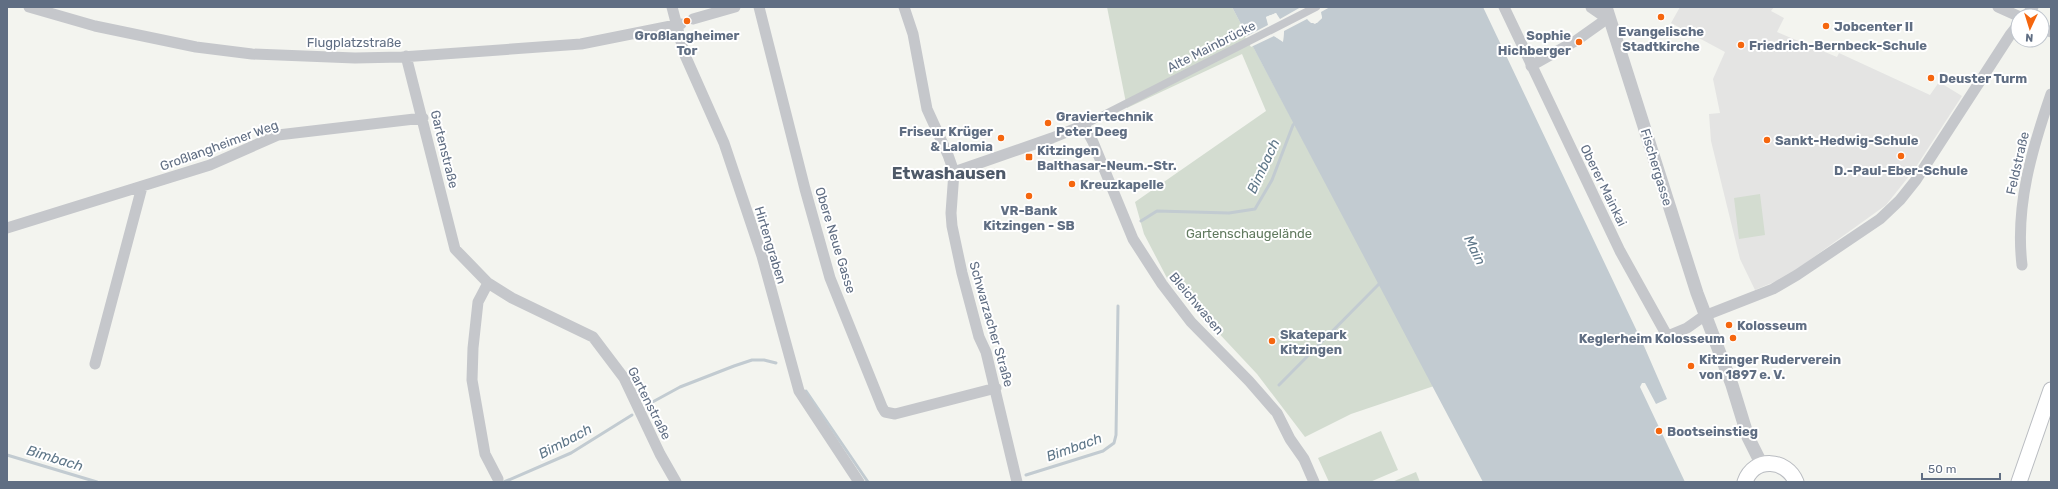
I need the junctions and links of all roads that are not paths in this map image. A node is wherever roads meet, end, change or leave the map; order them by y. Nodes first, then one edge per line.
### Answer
1 (29, 7) edge
2 (672, 7) edge
3 (735, 7) edge
4 (759, 7) edge
5 (904, 7) edge
6 (1316, 7) edge
7 (1504, 7) edge
8 (1592, 7) edge
9 (1998, 7) edge
10 (2010, 10) edge
11 (1607, 13) edge
12 (693, 19) dead end
13 (678, 24) junction
14 (2010, 35) edge
15 (406, 56) junction
16 (1531, 66) junction
17 (2051, 94) edge
18 (423, 118) junction
19 (1084, 125) junction
20 (954, 172) junction
21 (142, 187) junction
22 (7, 228) edge
23 (2022, 265) dead end
24 (488, 283) junction
25 (1704, 316) junction
26 (95, 364) dead end
27 (996, 388) junction
28 (2051, 390) edge
29 (1762, 464) junction
30 (498, 479) dead end
31 (676, 482) edge
32 (859, 482) edge
33 (1017, 482) edge
34 (1314, 482) edge
35 (1745, 482) edge
36 (1796, 482) edge
37 (2019, 482) edge

1 - 15 street, Flugplatzstraße
2 - 13 street, Hirtengraben
3 - 12 street
4 - 27 street, Obere Neue Gasse
5 - 20 street
6 - 19 street, Alte Mainbrücke
7 - 16 street, Oberer Mainkai
8 - 11 street
9 - 10 street
11 - 16 street
11 - 25 street, Fischergasse
13 - 15 street, Flugplatzstraße
13 - 32 street, Hirtengraben
14 - 25 street, Oberer Mainkai
15 - 18 street, Gartenstraße
16 - 25 street, Oberer Mainkai
17 - 23 street, Feldstraße
18 - 21 street, Großlangheimer Weg
18 - 24 street, Gartenstraße
19 - 20 street
19 - 34 street, Bleichwasen
20 - 27 street, Schwarzacher Straße
21 - 22 street, Großlangheimer Weg
21 - 26 street
24 - 30 street
24 - 31 street, Gartenstraße
25 - 29 street, Fischergasse
27 - 33 street, Schwarzacher Straße
28 - 37 main road
29 - 35 main road
29 - 36 main road

